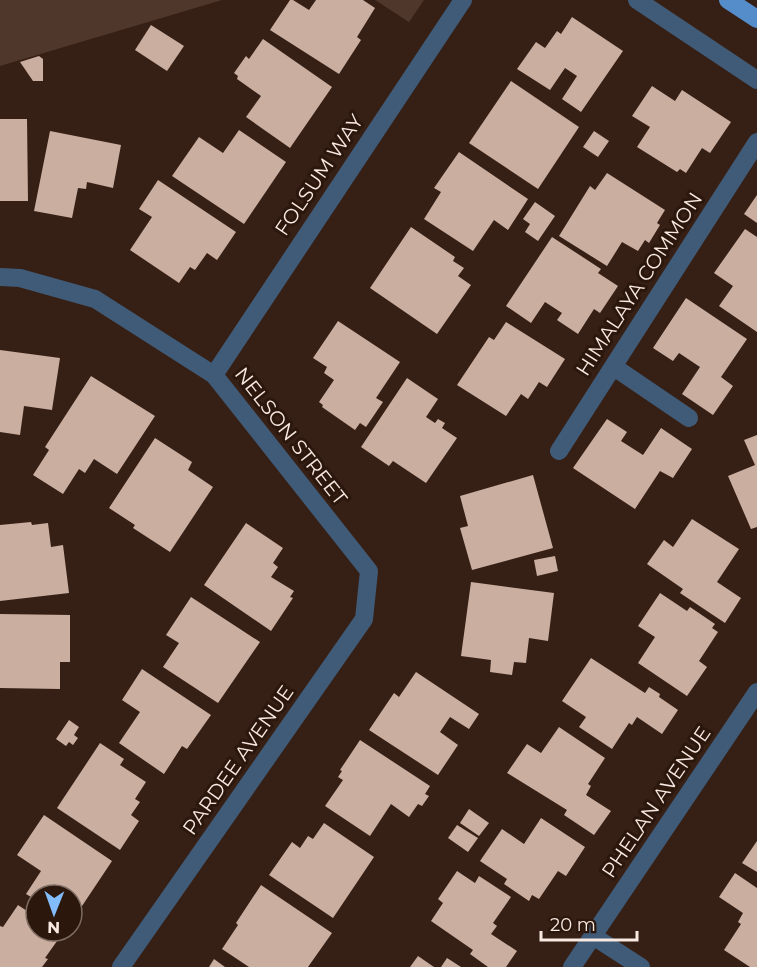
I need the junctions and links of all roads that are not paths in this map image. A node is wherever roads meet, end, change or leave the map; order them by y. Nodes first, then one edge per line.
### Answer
1 (463, 0) edge
2 (637, 0) edge
3 (728, 0) edge
4 (757, 19) edge
5 (757, 80) edge
6 (757, 142) edge
7 (0, 277) edge
8 (614, 366) junction
9 (214, 375) junction
10 (689, 418) dead end
11 (559, 451) dead end
12 (369, 571) joint
13 (757, 692) edge
14 (593, 936) junction
15 (121, 967) edge
16 (572, 967) edge
17 (641, 967) edge

1 - 9 street, FOLSUM WAY
2 - 5 street
3 - 4 main road
6 - 8 street, HIMALAYA COMMON
7 - 9 street, NELSON STREET
8 - 10 street
8 - 11 street, HIMALAYA COMMON
9 - 12 street, NELSON STREET
12 - 15 street, PARDEE AVENUE
13 - 14 street, PHELAN AVENUE
14 - 16 street, PHELAN AVENUE
14 - 17 street

